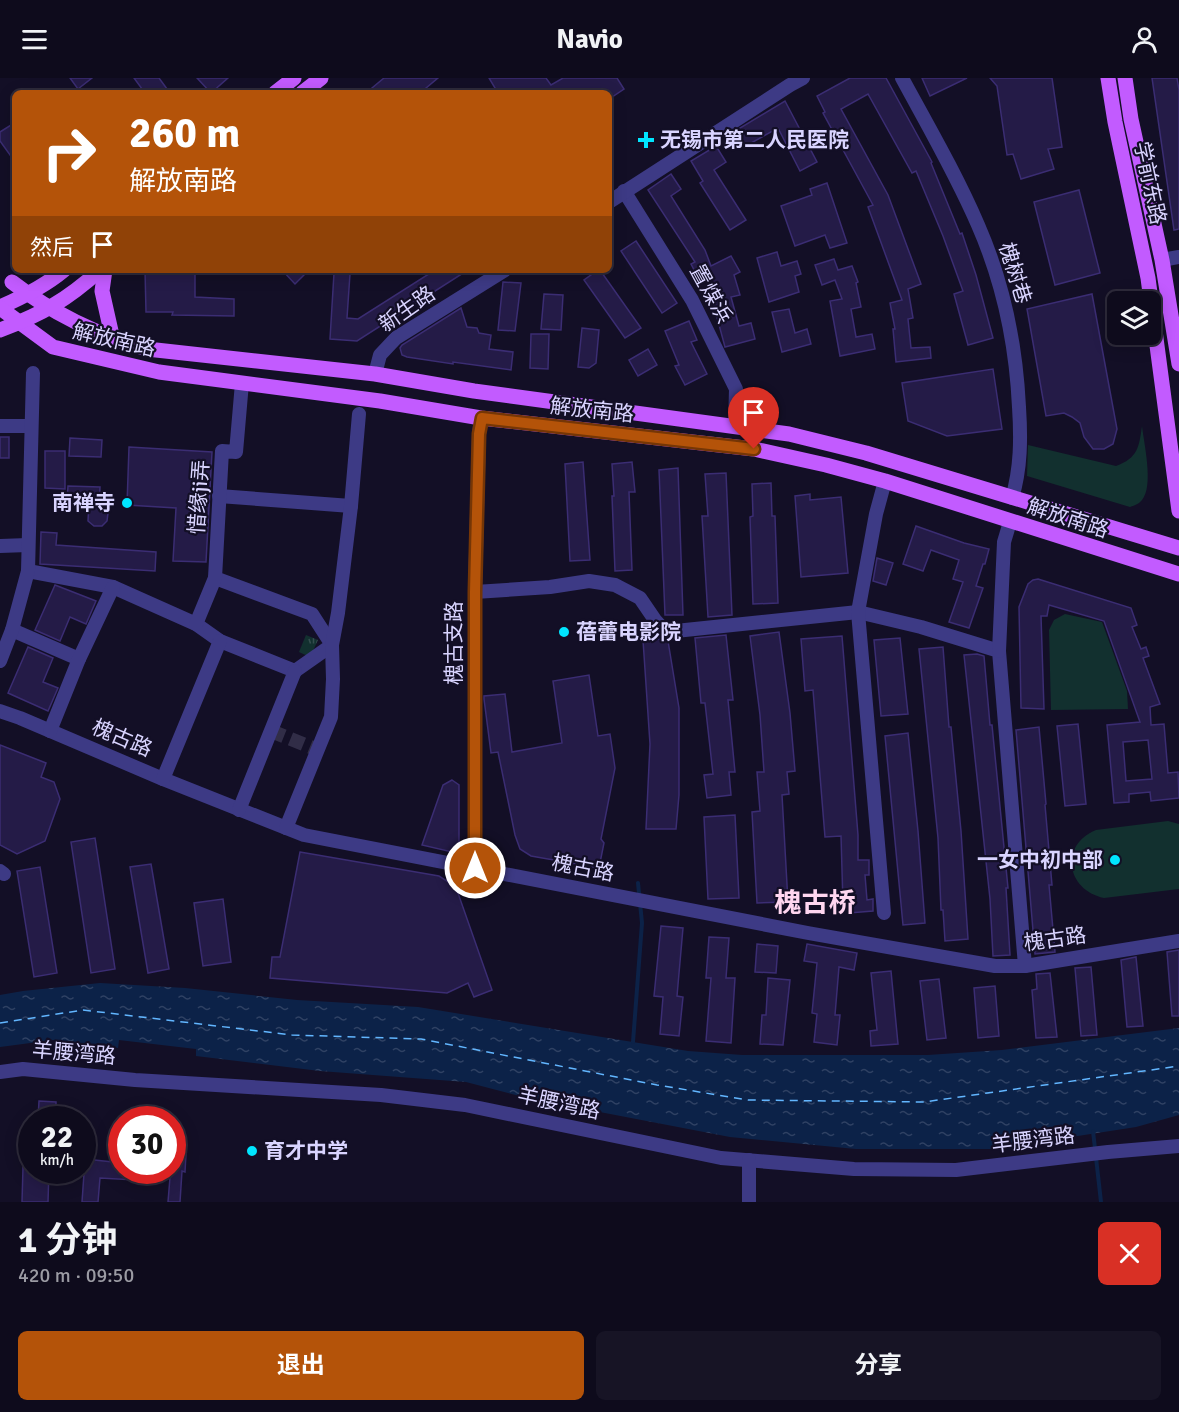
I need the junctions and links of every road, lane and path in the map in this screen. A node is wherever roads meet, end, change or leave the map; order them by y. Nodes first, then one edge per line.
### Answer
1 (294, 78) edge
2 (321, 78) edge
3 (803, 78) edge
4 (902, 78) edge
5 (1108, 78) edge
6 (1125, 78) edge
7 (279, 90) edge
8 (306, 90) edge
9 (624, 191) junction
10 (612, 200) edge
11 (1179, 257) edge
12 (1162, 260) junction
13 (60, 273) edge
14 (97, 273) edge
15 (105, 273) edge
16 (500, 273) edge
17 (12, 282) dead end
18 (28, 295) junction
19 (0, 308) edge
20 (49, 309) junction
21 (19, 323) junction
22 (0, 330) edge
23 (113, 340) junction
24 (1179, 364) edge
25 (33, 373) dead end
26 (375, 374) junction
27 (242, 382) junction
28 (359, 414) dead end
29 (482, 418) junction
30 (735, 425) junction
31 (0, 426) edge
32 (31, 426) junction
33 (885, 481) junction
34 (219, 496) junction
35 (1012, 498) junction
36 (351, 506) junction
37 (1179, 511) edge
38 (1010, 522) junction
39 (28, 545) junction
40 (0, 546) edge
41 (1179, 548) edge
42 (28, 571) junction
43 (1179, 574) edge
44 (215, 578) junction
45 (113, 587) junction
46 (475, 592) junction
47 (858, 612) junction
48 (196, 624) junction
49 (12, 630) junction
50 (220, 640) junction
51 (332, 645) junction
52 (999, 651) junction
53 (79, 659) junction
54 (0, 661) edge
55 (295, 671) junction
56 (0, 711) edge
57 (50, 730) junction
58 (163, 779) junction
59 (239, 810) junction
60 (286, 828) junction
61 (475, 868) junction
62 (884, 914) dead end
63 (1179, 941) edge
64 (1025, 966) junction
65 (0, 1072) edge
66 (1179, 1146) edge
67 (749, 1160) junction
68 (749, 1202) edge

1 - 7 main road
2 - 8 main road
3 - 9 street
4 - 35 street, 槐树巷
5 - 37 main road, 学前东路
6 - 12 main road, 学前东路
9 - 10 street
9 - 30 street, 置煤浜
11 - 12 street
12 - 24 main road, 学前东路
13 - 18 main road
14 - 20 main road
15 - 23 main road
16 - 26 street, 新生路
17 - 18 main road, 解放南路
18 - 19 main road
18 - 20 main road, 解放南路
19 - 21 main road, 解放南路
20 - 21 main road
20 - 23 main road, 解放南路
21 - 22 main road
21 - 27 main road, 解放南路
23 - 26 main road, 解放南路
25 - 32 street
26 - 30 main road, 解放南路
27 - 29 main road, 解放南路
27 - 34 street, 惜缘ji弄
28 - 36 street
29 - 33 main road, 解放南路
29 - 46 street, 槐古支路
30 - 35 main road, 解放南路
31 - 32 street
32 - 39 street
33 - 38 main road, 解放南路
33 - 47 street
34 - 36 street
34 - 44 street, 惜缘ji弄
35 - 41 main road, 解放南路
36 - 51 street
38 - 43 main road, 解放南路
38 - 52 street
39 - 40 street
39 - 42 street
42 - 45 street
42 - 49 street
44 - 48 street, 惜缘ji弄
44 - 51 street
45 - 48 street
45 - 53 street
46 - 47 street
46 - 61 street, 槐古支路
47 - 52 street
47 - 62 street
48 - 50 street
49 - 53 street
49 - 54 street
50 - 55 street
50 - 58 street
51 - 55 street
51 - 60 street
52 - 64 street
53 - 57 street
55 - 59 street
56 - 57 street, 槐古路
57 - 58 street, 槐古路
58 - 59 street, 槐古路
59 - 60 street, 槐古路
60 - 61 street, 槐古路
61 - 64 street, 槐古路
63 - 64 street, 槐古路
65 - 67 street, 羊腰湾路
66 - 67 street, 羊腰湾路
67 - 68 street

